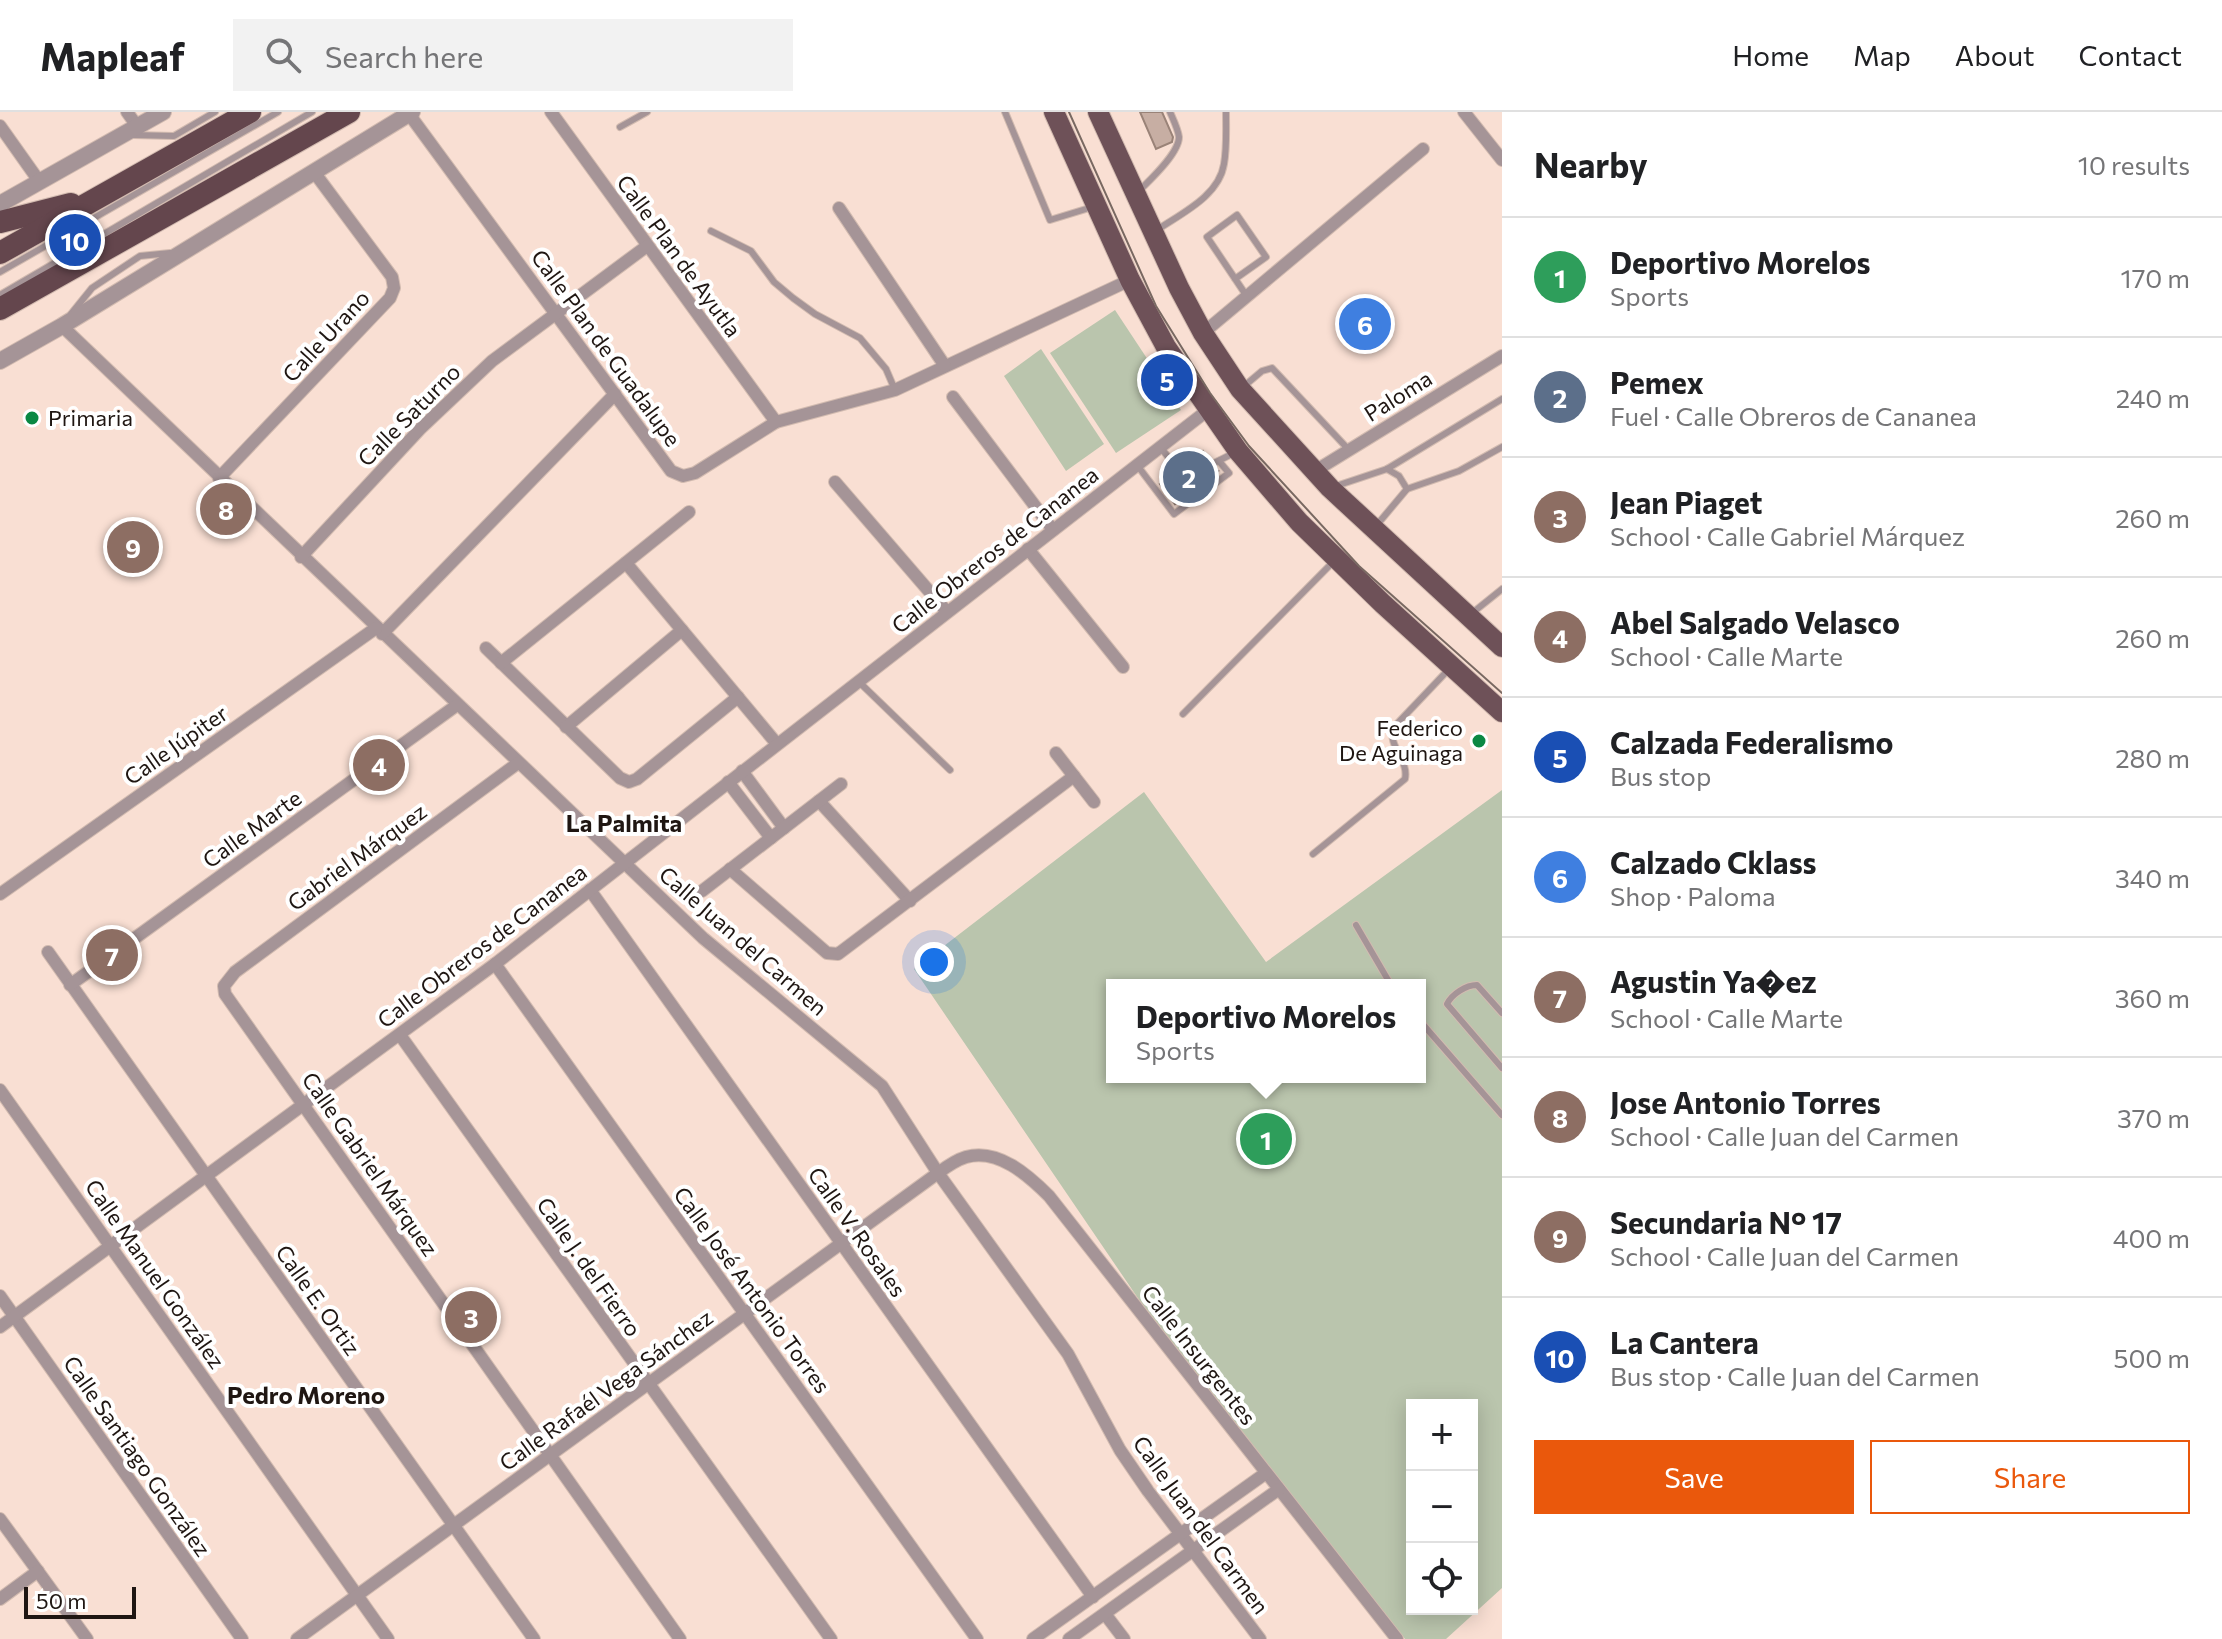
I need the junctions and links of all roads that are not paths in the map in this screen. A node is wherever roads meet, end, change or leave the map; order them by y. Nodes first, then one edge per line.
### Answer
1 (163, 112) edge
2 (215, 112) edge
3 (250, 112) edge
4 (278, 112) edge
5 (312, 112) edge
6 (349, 112) edge
7 (551, 112) edge
8 (647, 112) edge
9 (1005, 112) edge
10 (1042, 112) edge
11 (1054, 112) edge
12 (1098, 112) edge
13 (1110, 112) edge
14 (1170, 112) edge
15 (1226, 112) edge
16 (1464, 112) edge
17 (410, 113) edge
18 (132, 119) edge
19 (0, 126) edge
20 (620, 127) dead end
21 (121, 135) junction
22 (1423, 149) dead end
23 (1502, 160) edge
24 (1124, 170) junction
25 (314, 172) junction
26 (39, 181) junction
27 (1134, 195) junction
28 (91, 199) junction
29 (0, 204) edge
30 (839, 208) dead end
31 (1086, 209) junction
32 (0, 222) edge
33 (711, 231) dead end
34 (1109, 231) junction
35 (1154, 232) junction
36 (647, 246) junction
37 (0, 253) edge
38 (0, 272) edge
39 (1235, 279) junction
40 (1130, 280) junction
41 (0, 295) edge
42 (27, 295) junction
43 (1248, 298) junction
44 (0, 309) edge
45 (557, 315) junction
46 (0, 325) edge
47 (62, 326) junction
48 (1203, 333) junction
49 (1502, 356) edge
50 (0, 361) edge
51 (945, 366) junction
52 (1240, 389) junction
53 (895, 390) junction
54 (615, 394) junction
55 (953, 397) dead end
56 (1502, 399) edge
57 (1208, 410) junction
58 (776, 422) junction
59 (1160, 447) junction
60 (1502, 447) edge
61 (1349, 450) junction
62 (1238, 451) junction
63 (1137, 465) junction
64 (1387, 469) junction
65 (1179, 470) dead end
66 (1315, 471) junction
67 (219, 478) junction
68 (835, 482) dead end
69 (1330, 488) junction
70 (1407, 489) junction
71 (689, 512) dead end
72 (1374, 528) junction
73 (1053, 530) junction
74 (1028, 549) junction
75 (301, 557) junction
76 (1336, 558) junction
77 (626, 563) junction
78 (1502, 589) edge
79 (947, 612) junction
80 (1468, 617) junction
81 (682, 630) junction
82 (379, 631) junction
83 (1502, 647) edge
84 (486, 648) dead end
85 (501, 663) junction
86 (1453, 665) junction
87 (1123, 667) dead end
88 (858, 681) junction
89 (738, 697) junction
90 (457, 705) junction
91 (1502, 712) edge
92 (1183, 714) dead end
93 (566, 727) junction
94 (777, 744) junction
95 (1056, 753) dead end
96 (518, 763) junction
97 (950, 770) dead end
98 (742, 771) junction
99 (1074, 776) junction
100 (728, 782) junction
101 (841, 784) dead end
102 (819, 801) junction
103 (1094, 802) dead end
104 (784, 828) junction
105 (771, 838) junction
106 (1313, 854) dead end
107 (623, 863) junction
108 (730, 869) junction
109 (590, 890) junction
110 (702, 891) dead end
111 (0, 894) edge
112 (910, 901) junction
113 (1356, 925) dead end
114 (48, 952) dead end
115 (495, 964) junction
116 (1388, 979) edge
117 (70, 985) junction
118 (224, 986) joint
119 (1502, 1013) edge
120 (1426, 1028) edge
121 (400, 1035) junction
122 (1502, 1068) edge
123 (0, 1090) edge
124 (304, 1105) junction
125 (1502, 1115) edge
126 (938, 1173) junction
127 (207, 1177) junction
128 (840, 1244) junction
129 (111, 1246) junction
130 (0, 1296) edge
131 (744, 1314) junction
132 (14, 1316) junction
133 (0, 1327) edge
134 (647, 1384) junction
135 (549, 1456) junction
136 (1266, 1473) junction
137 (1279, 1489) junction
138 (0, 1519) edge
139 (452, 1526) junction
140 (1180, 1534) junction
141 (1193, 1551) junction
142 (38, 1571) junction
143 (357, 1595) junction
144 (1093, 1597) junction
145 (0, 1599) edge
146 (1105, 1614) junction
147 (87, 1639) edge
148 (242, 1639) edge
149 (297, 1639) edge
150 (388, 1639) edge
151 (534, 1639) edge
152 (680, 1639) edge
153 (831, 1639) edge
154 (977, 1639) edge
155 (1033, 1639) edge
156 (1069, 1639) edge
157 (1124, 1639) edge
158 (1260, 1639) edge
159 (1397, 1639) edge

1 - 18 street
2 - 21 lane
3 - 28 highway
4 - 38 lane
5 - 41 lane
6 - 42 highway
7 - 36 street, Calle Plan de Ayutla
8 - 20 lane
9 - 31 lane
10 - 31 main road
11 - 34 main road
12 - 24 main road
13 - 24 main road
14 - 27 lane
15 - 35 lane
16 - 23 street
17 - 25 street
17 - 45 street, Calle Plan de Guadalupe
18 - 21 street
19 - 26 street
21 - 26 street
22 - 43 street
24 - 27 main road
25 - 47 street
25 - 67 street, Calle Urano
26 - 29 street
27 - 35 main road
28 - 32 highway
28 - 37 highway
30 - 51 street
31 - 34 main road
33 - 53 lane
34 - 40 main road
35 - 48 main road
36 - 45 street, Calle Saturno
36 - 58 street, Calle Plan de Ayutla
39 - 39 lane
39 - 43 lane
40 - 51 street, Calle Plan de Guadalupe
40 - 57 main road
42 - 44 highway
42 - 46 highway
43 - 48 street
45 - 54 street, Calle Plan de Guadalupe
45 - 75 street, Calle Saturno
47 - 50 street
47 - 67 street, Calle Juan del Carmen
48 - 52 main road
49 - 61 street, Paloma
51 - 53 street, Calle Plan de Guadalupe
52 - 61 lane
52 - 66 main road
53 - 58 street, Calle Plan de Guadalupe
54 - 58 street, Calle Plan de Guadalupe
54 - 82 street, Calle Júpiter
55 - 73 street
56 - 64 lane
57 - 59 street, Calle Obreros de Cananea
57 - 62 main road
59 - 63 street, Calle Obreros de Cananea
59 - 65 lane
60 - 70 lane
61 - 66 street, Paloma
62 - 63 lane
62 - 76 main road
63 - 73 street, Calle Obreros de Cananea
64 - 69 lane
64 - 70 lane
66 - 69 main road
67 - 75 street, Calle Juan del Carmen
68 - 79 street
69 - 72 main road
70 - 72 lane
71 - 77 street
72 - 80 main road
73 - 74 street, Calle Obreros de Cananea
74 - 79 street, Calle Obreros de Cananea
74 - 87 street
75 - 82 street, Calle Juan del Carmen
76 - 86 main road
76 - 92 lane
77 - 81 street
77 - 85 street
78 - 80 lane
79 - 88 street, Calle Obreros de Cananea
80 - 83 main road
81 - 89 street
81 - 93 street
82 - 90 street, Calle Juan del Carmen
82 - 111 street, Calle Júpiter
84 - 85 street
85 - 93 street
86 - 91 main road
86 - 106 lane
88 - 94 street, Calle Obreros de Cananea
88 - 97 lane
89 - 93 street
89 - 94 street
90 - 96 street, Calle Juan del Carmen
90 - 117 street, Calle Marte
94 - 98 street, Calle Obreros de Cananea
95 - 99 street
96 - 107 street, Calle Juan del Carmen
96 - 118 street, Gabriel Márquez
98 - 100 street, Calle Obreros de Cananea
98 - 104 street
99 - 103 street
99 - 112 street
100 - 105 street
100 - 107 street, Calle Obreros de Cananea
101 - 102 street
102 - 104 street
102 - 112 street
104 - 105 street
105 - 108 street
107 - 109 street, Calle Obreros de Cananea
107 - 126 street, Calle Juan del Carmen
108 - 110 street
108 - 112 street
109 - 115 street, Calle Obreros de Cananea
109 - 128 street, Calle V. Rosales
113 - 116 lane
114 - 117 street, Calle E. Ortiz
115 - 121 street, Calle Obreros de Cananea
115 - 131 street, Calle José Antonio Torres
117 - 127 street, Calle E. Ortiz
118 - 124 street, Calle Gabriel Márquez
119 - 122 lane
120 - 125 lane
121 - 124 street, Calle Obreros de Cananea
121 - 134 street, Calle J. del Fierro
123 - 129 street, Calle Manuel González
124 - 127 street, Calle Obreros de Cananea
124 - 135 street, Calle Gabriel Márquez
126 - 128 street, Calle Rafaél Vega Sánchez
126 - 136 street, Calle Insurgentes
126 - 140 street, Calle Juan del Carmen
127 - 129 street, Calle Obreros de Cananea
127 - 139 street, Calle E. Ortiz
128 - 131 street, Calle Rafaél Vega Sánchez
128 - 144 street, Calle V. Rosales
129 - 132 street, Calle Obreros de Cananea
129 - 143 street, Calle Manuel González
130 - 132 street, Calle Santiago González
131 - 134 street, Calle Rafaél Vega Sánchez
131 - 154 street, Calle José Antonio Torres
132 - 133 street, Calle Obreros de Cananea
132 - 148 street, Calle Santiago González
134 - 135 street, Calle Rafaél Vega Sánchez
134 - 153 street, Calle J. del Fierro
135 - 139 street, Calle Rafaél Vega Sánchez
135 - 152 street, Calle Gabriel Márquez
136 - 137 street, Calle Insurgentes
136 - 140 street
137 - 141 street
137 - 159 street, Calle Insurgentes
138 - 142 street
139 - 143 street, Calle Rafaél Vega Sánchez
139 - 151 street, Calle E. Ortiz
140 - 141 street, Calle Juan del Carmen
140 - 144 street
141 - 146 street
141 - 158 street, Calle Juan del Carmen
142 - 145 street
142 - 147 street
143 - 149 street, Calle Rafaél Vega Sánchez
143 - 150 street, Calle Manuel González
144 - 155 street
146 - 156 street
146 - 157 street

